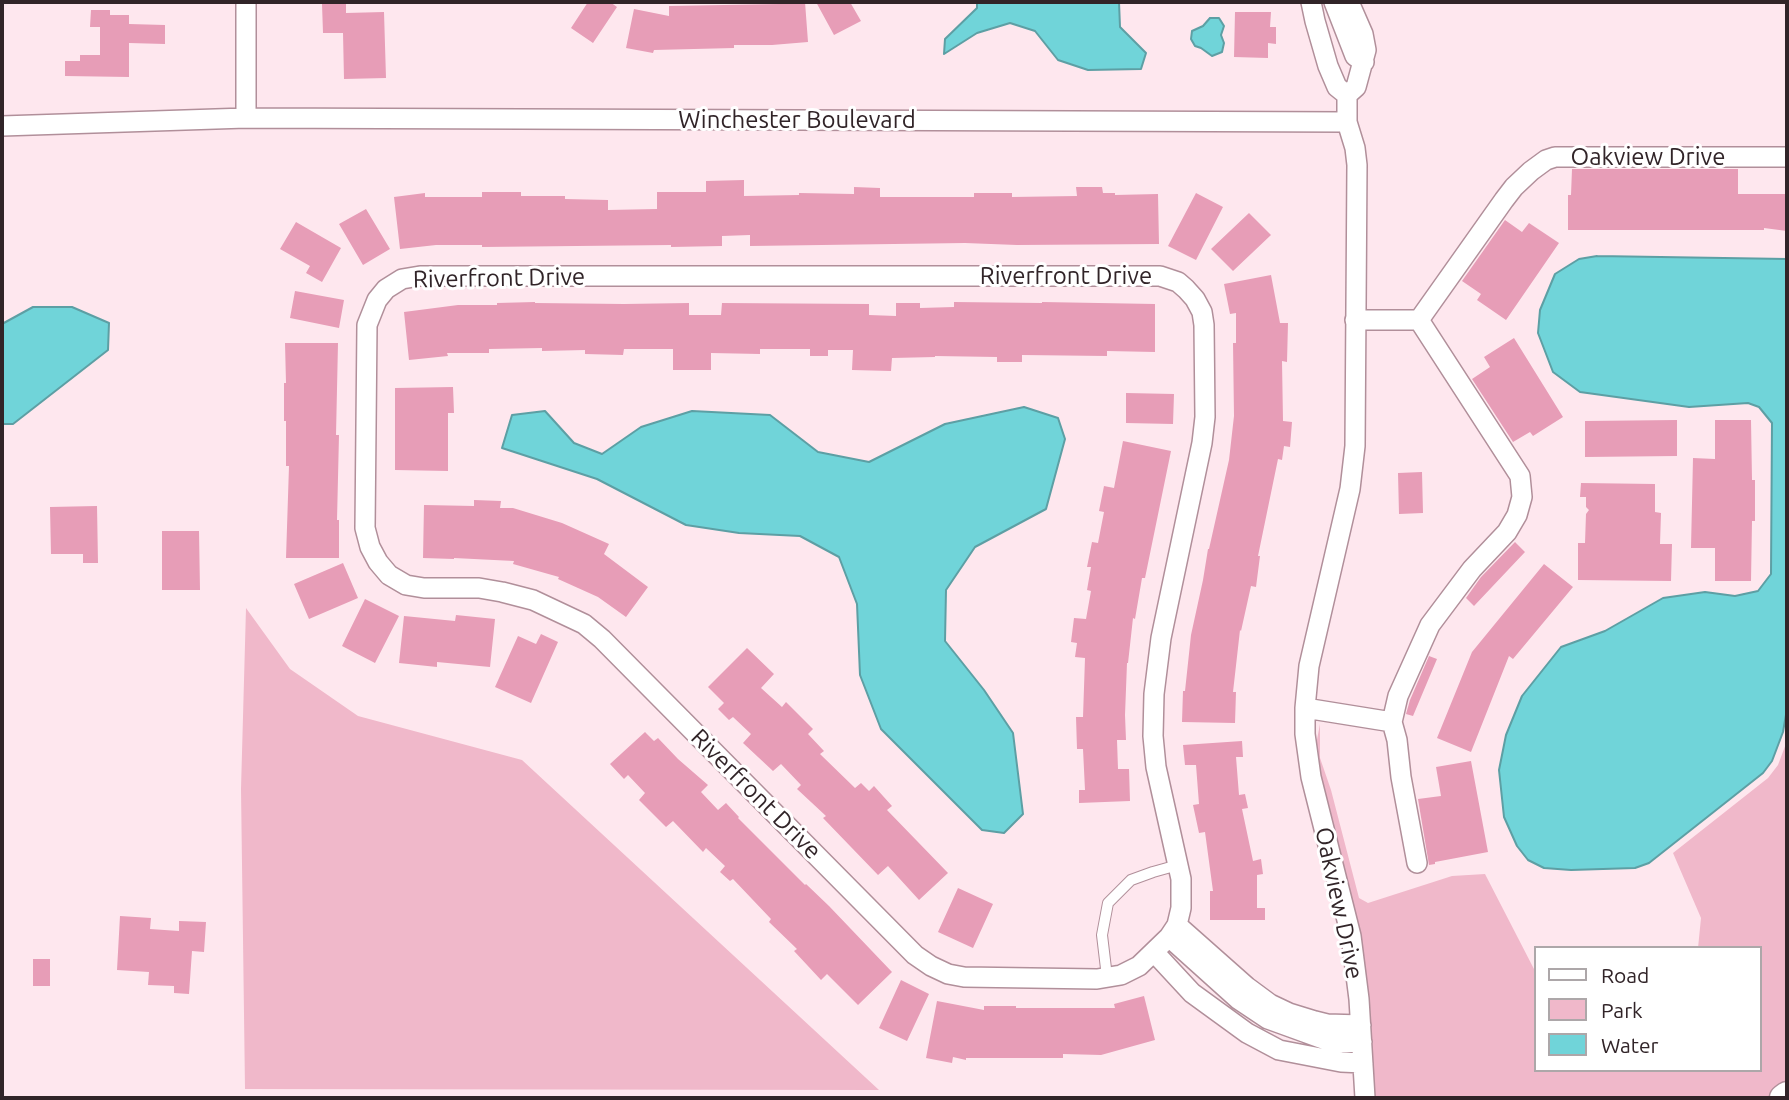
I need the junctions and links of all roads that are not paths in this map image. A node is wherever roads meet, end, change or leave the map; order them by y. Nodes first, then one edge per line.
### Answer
1 (246, 2) edge
2 (1311, 2) edge
3 (1344, 7) edge
4 (1317, 27) junction
5 (1347, 95) junction
6 (246, 118) junction
7 (1347, 122) junction
8 (2, 126) edge
9 (1787, 157) edge
10 (1355, 320) junction
11 (1419, 320) junction
12 (1305, 708) junction
13 (1392, 722) junction
14 (1417, 863) dead end
15 (1178, 865) junction
16 (1173, 931) junction
17 (1154, 952) junction
18 (1107, 977) junction
19 (1243, 993) junction
20 (1225, 1018) junction
21 (1362, 1033) junction
22 (1363, 1063) junction
23 (1787, 1095) edge
24 (1364, 1098) edge
25 (1783, 1098) edge

1 - 6 street
2 - 4 street
3 - 4 street
3 - 5 street
4 - 5 street
5 - 7 street, Oakview Drive
6 - 7 street, Winchester Boulevard
6 - 8 street, Winchester Boulevard
7 - 10 street, Oakview Drive
9 - 11 street, Oakview Drive
10 - 11 street
10 - 12 street, Oakview Drive
11 - 13 street
12 - 13 street
12 - 21 street, Oakview Drive
13 - 14 street
15 - 16 street, Riverfront Drive
15 - 18 lane
15 - 18 street, Riverfront Drive
16 - 17 street, Riverfront Drive
16 - 19 street
17 - 18 street, Riverfront Drive
17 - 20 street
19 - 20 street
19 - 21 street
20 - 22 street
21 - 22 street, Oakview Drive
22 - 24 street, Oakview Drive
23 - 25 main road

